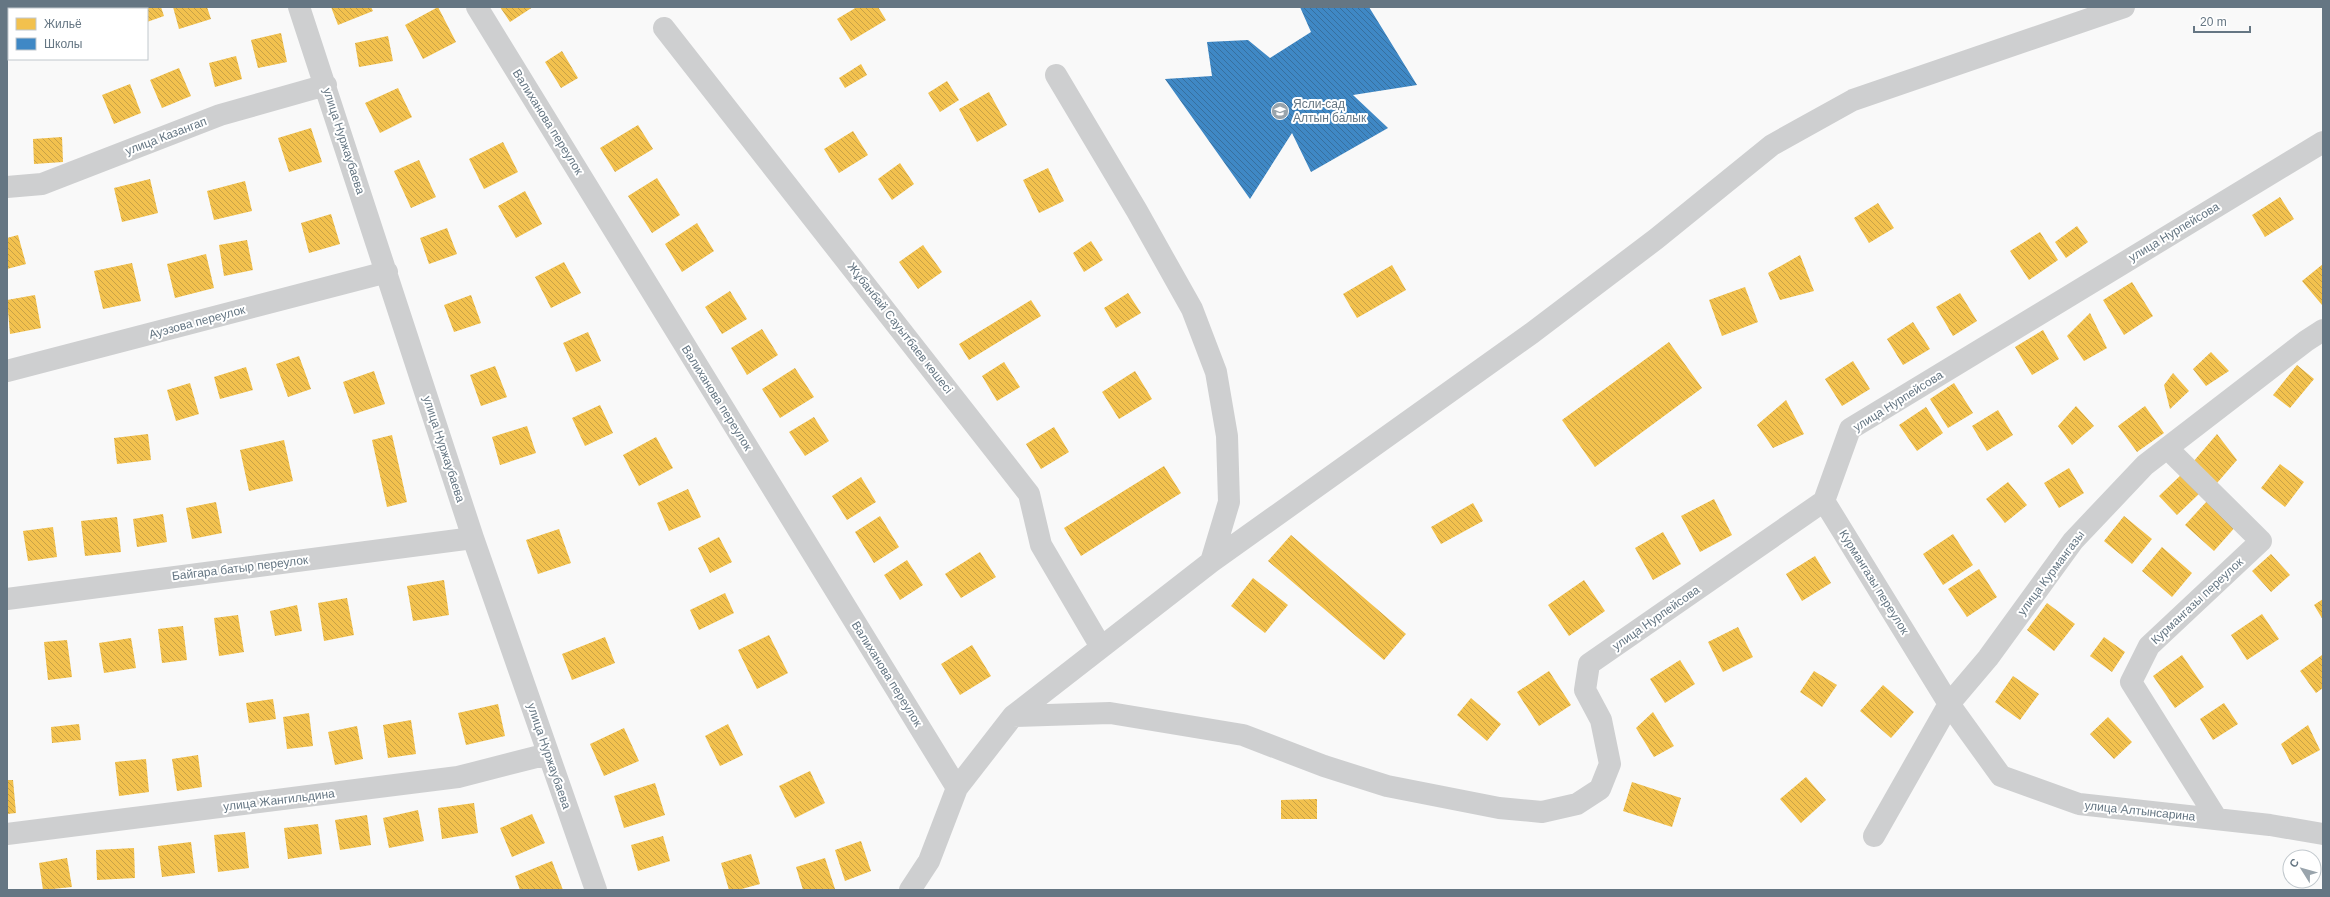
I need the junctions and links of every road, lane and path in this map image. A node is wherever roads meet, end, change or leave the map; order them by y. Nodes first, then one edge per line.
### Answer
1 (299, 7) edge
2 (477, 7) edge
3 (2124, 7) edge
4 (664, 28) dead end
5 (1056, 75) dead end
6 (326, 85) junction
7 (2323, 142) edge
8 (7, 187) edge
9 (387, 272) junction
10 (2323, 330) edge
11 (7, 371) edge
12 (2167, 448) junction
13 (1824, 501) junction
14 (473, 538) junction
15 (1210, 562) junction
16 (7, 599) edge
17 (1101, 647) junction
18 (1949, 704) junction
19 (1013, 716) junction
20 (548, 754) junction
21 (957, 788) junction
22 (2217, 819) junction
23 (7, 834) edge
24 (2323, 834) edge
25 (1874, 836) dead end
26 (596, 890) edge
27 (910, 890) edge

1 - 6 street, улица Нуржаубаева
2 - 21 street, Валиханова переулок
3 - 15 street
4 - 17 street, Жұбанбай Сауытбаев көшесі
5 - 15 street
6 - 8 street, улица Казангап
6 - 9 street, улица Нуржаубаева
7 - 13 street, улица Нурпейсова
9 - 11 street, Ауэзова переулок
9 - 14 street, улица Нуржаубаева
10 - 12 street, улица Курмангазы
12 - 18 street, улица Курмангазы
12 - 22 street, Курмангазы переулок
13 - 18 street, Курмангазы переулок
13 - 19 street, улица Нурпейсова
14 - 16 street, Байгара батыр переулок
14 - 20 street, улица Нуржаубаева
15 - 17 street
17 - 19 street
18 - 22 street, улица Алтынсарина
18 - 25 street, улица Курмангазы
19 - 21 street
20 - 23 street, улица Жангильдина
20 - 26 street, улица Нуржаубаева
21 - 27 street
22 - 24 street, улица Алтынсарина

